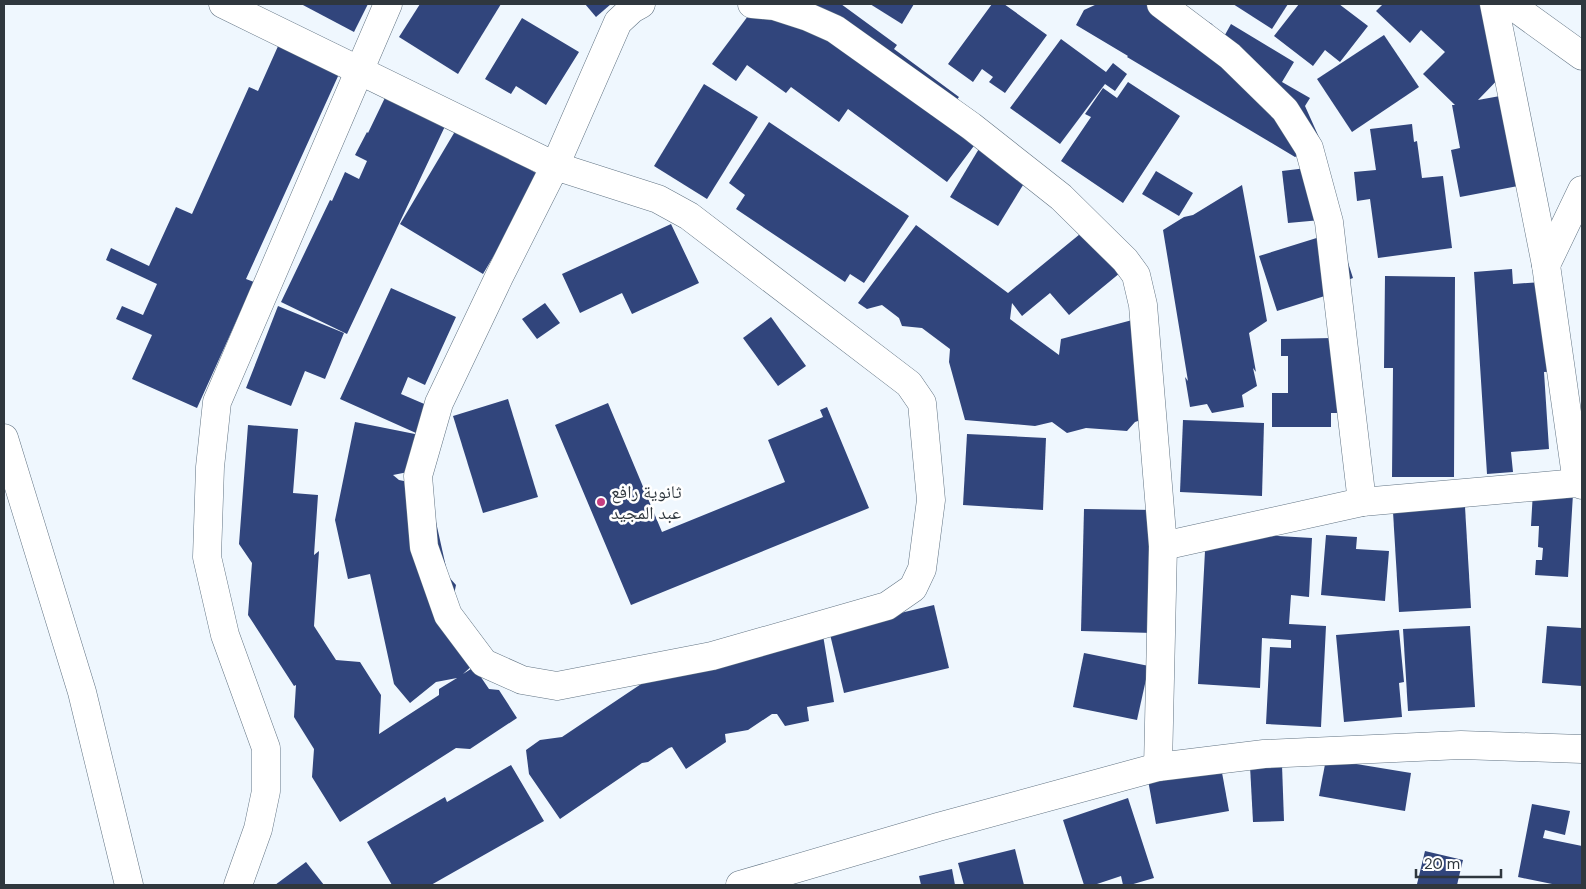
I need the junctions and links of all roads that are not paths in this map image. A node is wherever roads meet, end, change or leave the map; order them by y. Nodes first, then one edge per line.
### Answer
1 (223, 4) edge
2 (388, 4) edge
3 (641, 4) edge
4 (752, 4) edge
5 (1161, 4) edge
6 (1494, 4) edge
7 (1510, 4) edge
8 (1582, 56) edge
9 (359, 70) junction
10 (555, 166) junction
11 (1582, 190) edge
12 (1546, 265) junction
13 (4, 438) edge
14 (1580, 484) edge
15 (1362, 502) junction
16 (1163, 546) junction
17 (1582, 750) edge
18 (1158, 766) junction
19 (129, 885) edge
20 (238, 885) edge
21 (740, 885) edge

1 - 9 street
2 - 9 street
3 - 10 street
4 - 16 street
5 - 15 street
6 - 12 street
7 - 8 street
9 - 10 street
9 - 20 street
10 - 10 street
11 - 12 street
12 - 14 street
13 - 19 street
14 - 15 street
15 - 16 street
16 - 18 street
17 - 18 street
18 - 21 street

